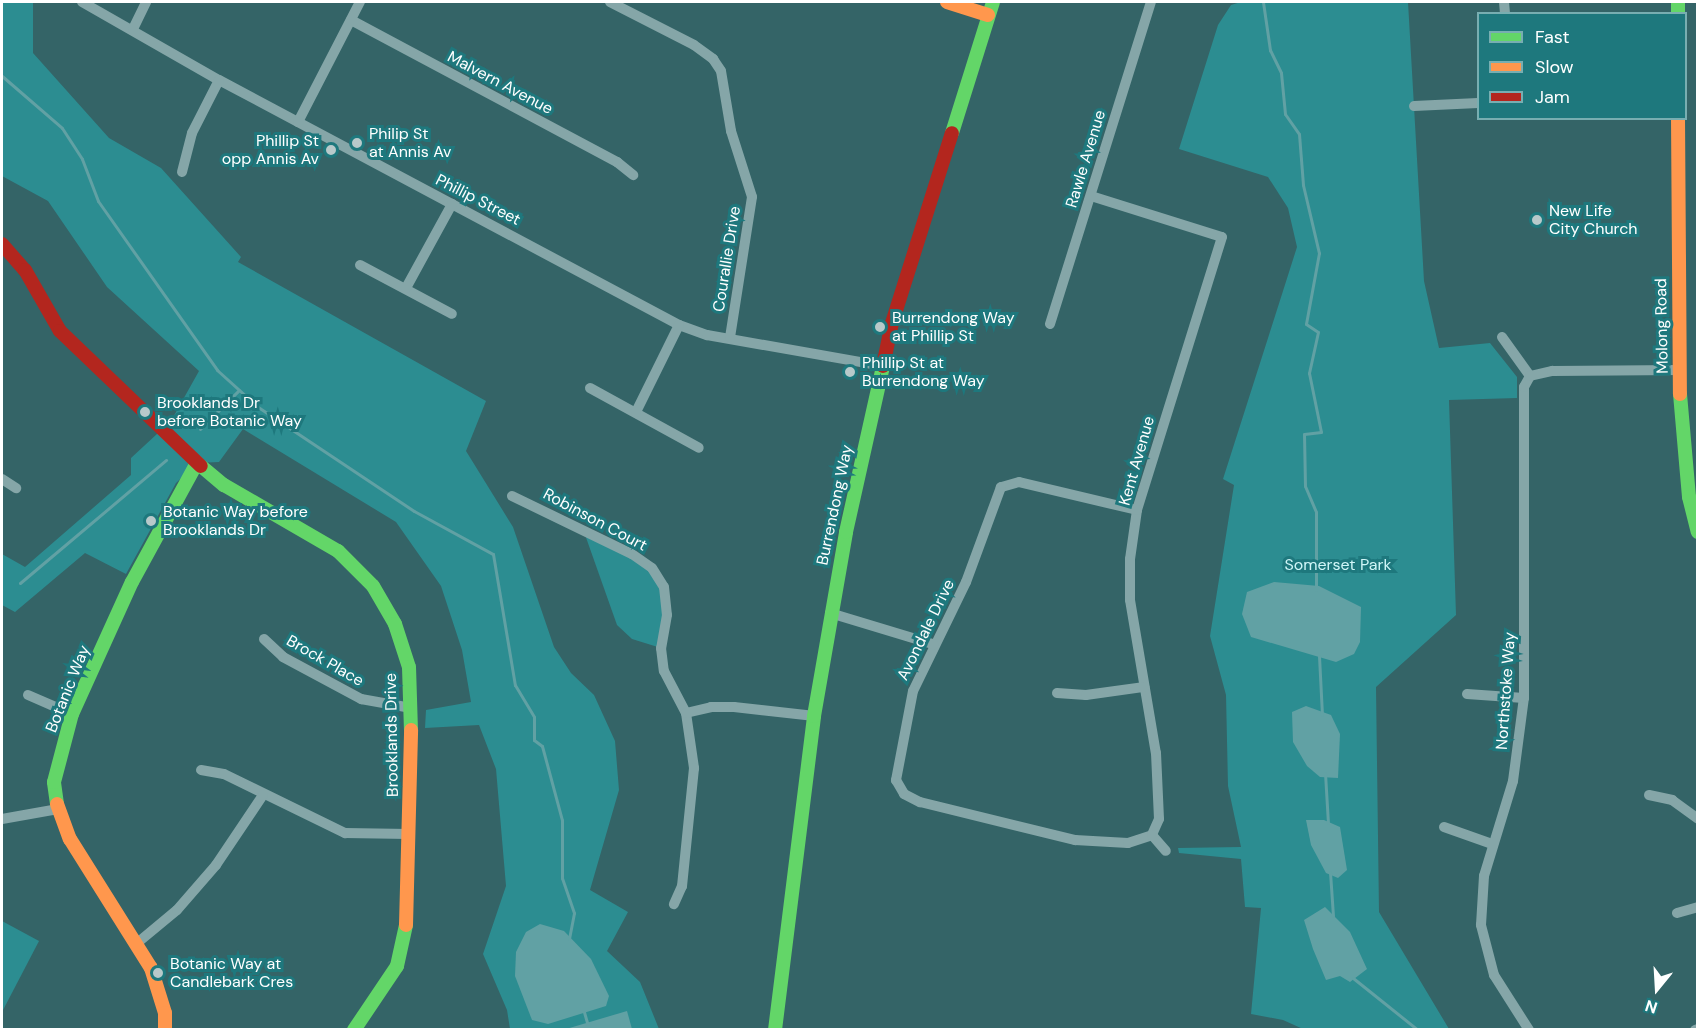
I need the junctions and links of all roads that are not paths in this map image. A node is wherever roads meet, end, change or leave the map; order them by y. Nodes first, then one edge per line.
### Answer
1 (82, 2) edge
2 (146, 2) edge
3 (360, 2) edge
4 (610, 2) edge
5 (947, 2) edge
6 (1151, 2) edge
7 (991, 8) edge
8 (351, 20) junction
9 (133, 29) junction
10 (219, 80) junction
11 (1477, 103) edge
12 (1414, 106) dead end
13 (1678, 120) edge
14 (298, 122) junction
15 (182, 172) dead end
16 (633, 175) dead end
17 (1091, 196) junction
18 (452, 204) junction
19 (3, 248) edge
20 (360, 265) dead end
21 (406, 288) junction
22 (452, 314) dead end
23 (1050, 324) dead end
24 (679, 325) junction
25 (730, 337) junction
26 (1502, 337) dead end
27 (882, 366) junction
28 (1679, 370) junction
29 (1530, 376) junction
30 (590, 388) dead end
31 (636, 412) junction
32 (699, 448) dead end
33 (197, 463) junction
34 (2, 479) edge
35 (16, 488) dead end
36 (512, 496) dead end
37 (1137, 510) junction
38 (1698, 532) edge
39 (830, 613) junction
40 (264, 639) dead end
41 (933, 644) junction
42 (1144, 687) junction
43 (1057, 693) dead end
44 (1467, 694) dead end
45 (28, 695) dead end
46 (1524, 698) junction
47 (411, 708) junction
48 (686, 713) junction
49 (72, 714) junction
50 (814, 716) junction
51 (201, 770) dead end
52 (263, 795) junction
53 (1649, 795) dead end
54 (58, 809) junction
55 (2, 819) edge
56 (1698, 819) edge
57 (1444, 827) dead end
58 (409, 834) junction
59 (1152, 835) junction
60 (1492, 844) junction
61 (1166, 851) dead end
62 (674, 904) dead end
63 (1698, 907) edge
64 (1677, 913) dead end
65 (136, 944) junction
66 (165, 1029) edge
67 (354, 1029) edge
68 (776, 1029) edge
69 (1529, 1029) edge

1 - 9 street, Phillip Street
2 - 9 street
3 - 8 street
4 - 25 street, Courallie Drive
5 - 7 main road
6 - 17 street, Rawle Avenue
7 - 27 main road, Burrendong Way
8 - 14 street
8 - 16 street, Malvern Avenue
9 - 10 street, Phillip Street
10 - 14 street, Phillip Street
10 - 15 street
11 - 12 street
13 - 28 main road, Molong Road
14 - 18 street, Phillip Street
17 - 23 street, Rawle Avenue
17 - 37 street, Kent Avenue
18 - 21 street
18 - 24 street, Phillip Street
19 - 33 main road, Brooklands Drive
20 - 21 street
21 - 22 street
24 - 25 street, Phillip Street
24 - 31 street
25 - 27 street, Phillip Street
26 - 29 street
27 - 39 main road, Burrendong Way
28 - 29 street
28 - 38 main road, Molong Road
29 - 46 street, Northstoke Way
30 - 31 street
31 - 32 street
33 - 47 main road, Brooklands Drive
33 - 49 main road, Botanic Way
34 - 35 street
36 - 48 street, Robinson Court
37 - 41 street, Avondale Drive
37 - 42 street, Kent Avenue
39 - 41 street
39 - 50 main road, Burrendong Way
40 - 47 street, Brock Place
41 - 59 street, Avondale Drive
42 - 43 street
42 - 59 street, Kent Avenue
44 - 46 street
45 - 49 street
46 - 60 street, Northstoke Way
47 - 58 main road, Brooklands Drive
48 - 50 street
48 - 62 street, Robinson Court
49 - 54 main road, Botanic Way
50 - 68 main road, Burrendong Way
51 - 52 street
52 - 58 street
52 - 65 street
53 - 56 street
54 - 55 street
54 - 65 main road, Botanic Way
57 - 60 street
58 - 67 main road, Brooklands Drive
59 - 61 street
60 - 69 street, Northstoke Way
63 - 64 street
65 - 66 main road, Botanic Way

